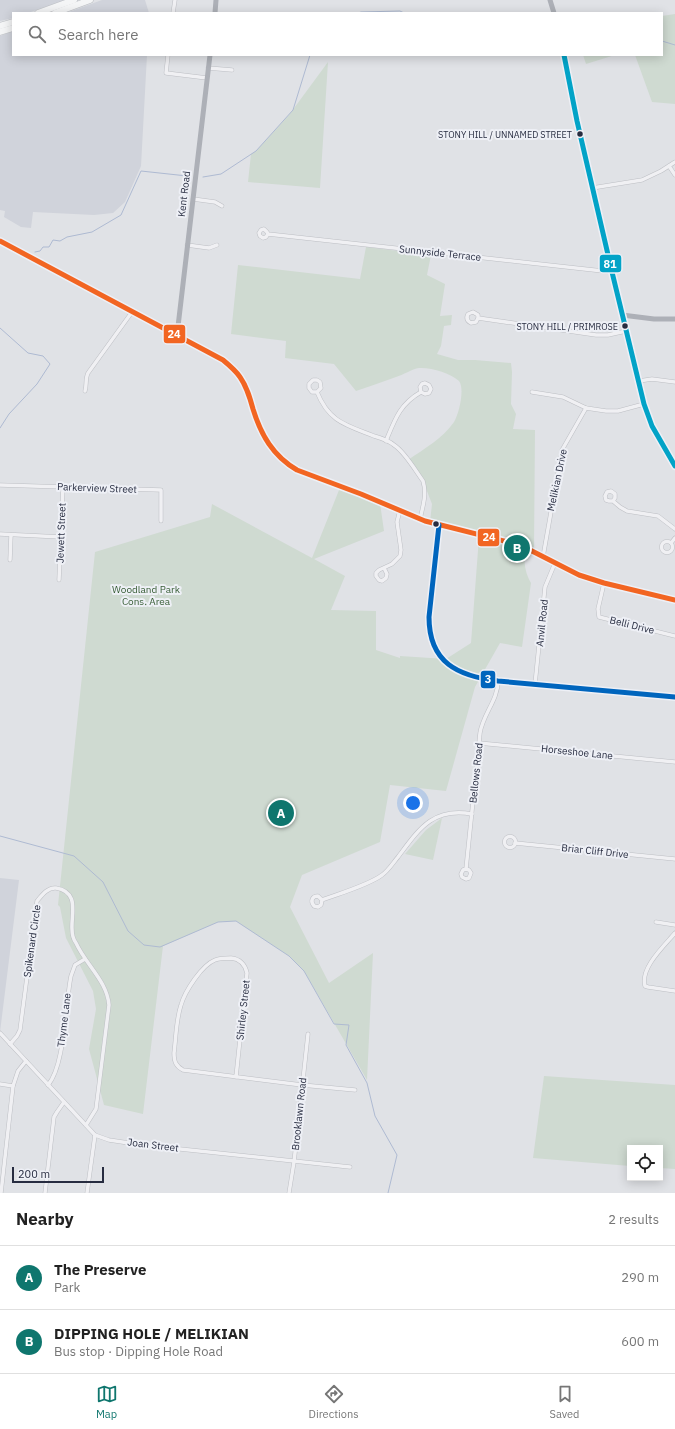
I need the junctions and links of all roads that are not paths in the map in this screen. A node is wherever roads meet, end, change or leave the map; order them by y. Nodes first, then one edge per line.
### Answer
1 (74, 0) edge
2 (90, 0) edge
3 (174, 0) edge
4 (216, 0) edge
5 (550, 0) edge
6 (41, 12) edge
7 (58, 12) edge
8 (173, 12) edge
9 (215, 12) edge
10 (554, 12) edge
11 (12, 22) edge
12 (0, 26) edge
13 (12, 28) edge
14 (0, 32) edge
15 (168, 56) edge
16 (210, 56) edge
17 (564, 56) edge
18 (208, 68) junction
19 (232, 70) dead end
20 (207, 78) junction
21 (675, 162) edge
22 (670, 166) junction
23 (675, 175) edge
24 (592, 188) junction
25 (193, 200) junction
26 (222, 206) dead end
27 (268, 234) dead end
28 (0, 241) edge
29 (187, 245) junction
30 (216, 245) dead end
31 (612, 272) junction
32 (132, 312) junction
33 (622, 315) junction
34 (478, 318) dead end
35 (675, 319) edge
36 (626, 331) junction
37 (177, 335) junction
38 (639, 380) junction
39 (675, 382) edge
40 (85, 391) dead end
41 (317, 392) dead end
42 (421, 392) dead end
43 (532, 392) dead end
44 (644, 404) junction
45 (586, 408) junction
46 (386, 441) junction
47 (675, 466) edge
48 (0, 485) edge
49 (63, 487) junction
50 (613, 501) dead end
51 (400, 510) junction
52 (420, 519) junction
53 (161, 522) dead end
54 (439, 525) junction
55 (675, 529) edge
56 (0, 534) edge
57 (12, 535) junction
58 (61, 536) junction
59 (675, 538) edge
60 (670, 543) dead end
61 (543, 557) junction
62 (10, 560) dead end
63 (555, 564) junction
64 (384, 568) dead end
65 (59, 580) dead end
66 (604, 583) junction
67 (675, 600) edge
68 (675, 636) edge
69 (498, 681) junction
70 (535, 684) junction
71 (675, 697) edge
72 (478, 743) junction
73 (675, 762) edge
74 (472, 814) junction
75 (515, 843) dead end
76 (675, 859) edge
77 (466, 869) dead end
78 (322, 900) dead end
79 (656, 922) dead end
80 (675, 925) edge
81 (675, 933) edge
82 (85, 959) junction
83 (675, 991) edge
84 (0, 1033) edge
85 (308, 1034) dead end
86 (10, 1044) junction
87 (26, 1061) junction
88 (236, 1077) junction
89 (0, 1084) edge
90 (48, 1085) junction
91 (302, 1085) junction
92 (13, 1086) junction
93 (354, 1090) dead end
94 (64, 1102) junction
95 (86, 1125) junction
96 (95, 1135) junction
97 (294, 1161) junction
98 (350, 1167) dead end
99 (1, 1193) edge
100 (45, 1193) edge
101 (87, 1193) edge
102 (289, 1193) edge

1 - 6 main road
2 - 7 main road
3 - 8 street
4 - 9 main road
5 - 10 main road
11 - 12 main road
13 - 14 main road
15 - 20 street
16 - 18 main road, Kent Road
17 - 24 main road
18 - 19 street
18 - 20 main road, Kent Road
20 - 25 main road, Kent Road
21 - 22 street
22 - 23 street
22 - 24 street
24 - 31 main road
25 - 26 street
25 - 29 main road, Kent Road
27 - 31 street, Sunnyside Terrace
28 - 32 main road
29 - 30 street
29 - 37 main road, Kent Road
31 - 33 main road
32 - 37 main road
32 - 40 street
33 - 35 main road
33 - 36 main road
34 - 36 street
36 - 38 main road
37 - 51 main road
38 - 39 street
38 - 44 main road
41 - 46 street
42 - 46 street
43 - 45 street
44 - 45 street
44 - 47 main road
45 - 61 street, Melikian Drive
46 - 52 street
48 - 49 street, Parkerview Street
49 - 53 street, Parkerview Street
49 - 58 street, Jewett Street
50 - 55 street
51 - 52 main road
51 - 64 street
52 - 54 main road
54 - 61 main road
54 - 69 street
56 - 57 street
57 - 58 street
57 - 62 street
58 - 65 street, Jewett Street
59 - 60 street
61 - 63 main road
63 - 66 main road
63 - 70 street, Anvil Road
66 - 67 main road
66 - 68 street, Belli Drive
69 - 70 street
69 - 72 street, Bellows Road
70 - 71 street
72 - 73 street, Horseshoe Lane
72 - 74 street, Bellows Road
74 - 77 street, Bellows Road
74 - 78 street
75 - 76 street, Briar Cliff Drive
79 - 80 street
81 - 83 street
82 - 86 street, Spikenard Circle
82 - 90 street, Thyme Lane
82 - 95 street, Spikenard Circle
84 - 86 street
85 - 91 street, Brooklawn Road
86 - 87 street
87 - 90 street
87 - 92 street
88 - 88 street, Shirley Street
88 - 91 street, Shirley Street
89 - 92 street
90 - 94 street
91 - 93 street, Shirley Street
91 - 97 street, Brooklawn Road
92 - 99 street
94 - 95 street
94 - 100 street
95 - 96 street
96 - 97 street, Joan Street
96 - 101 street
97 - 98 street, Joan Street
97 - 102 street, Brooklawn Road

